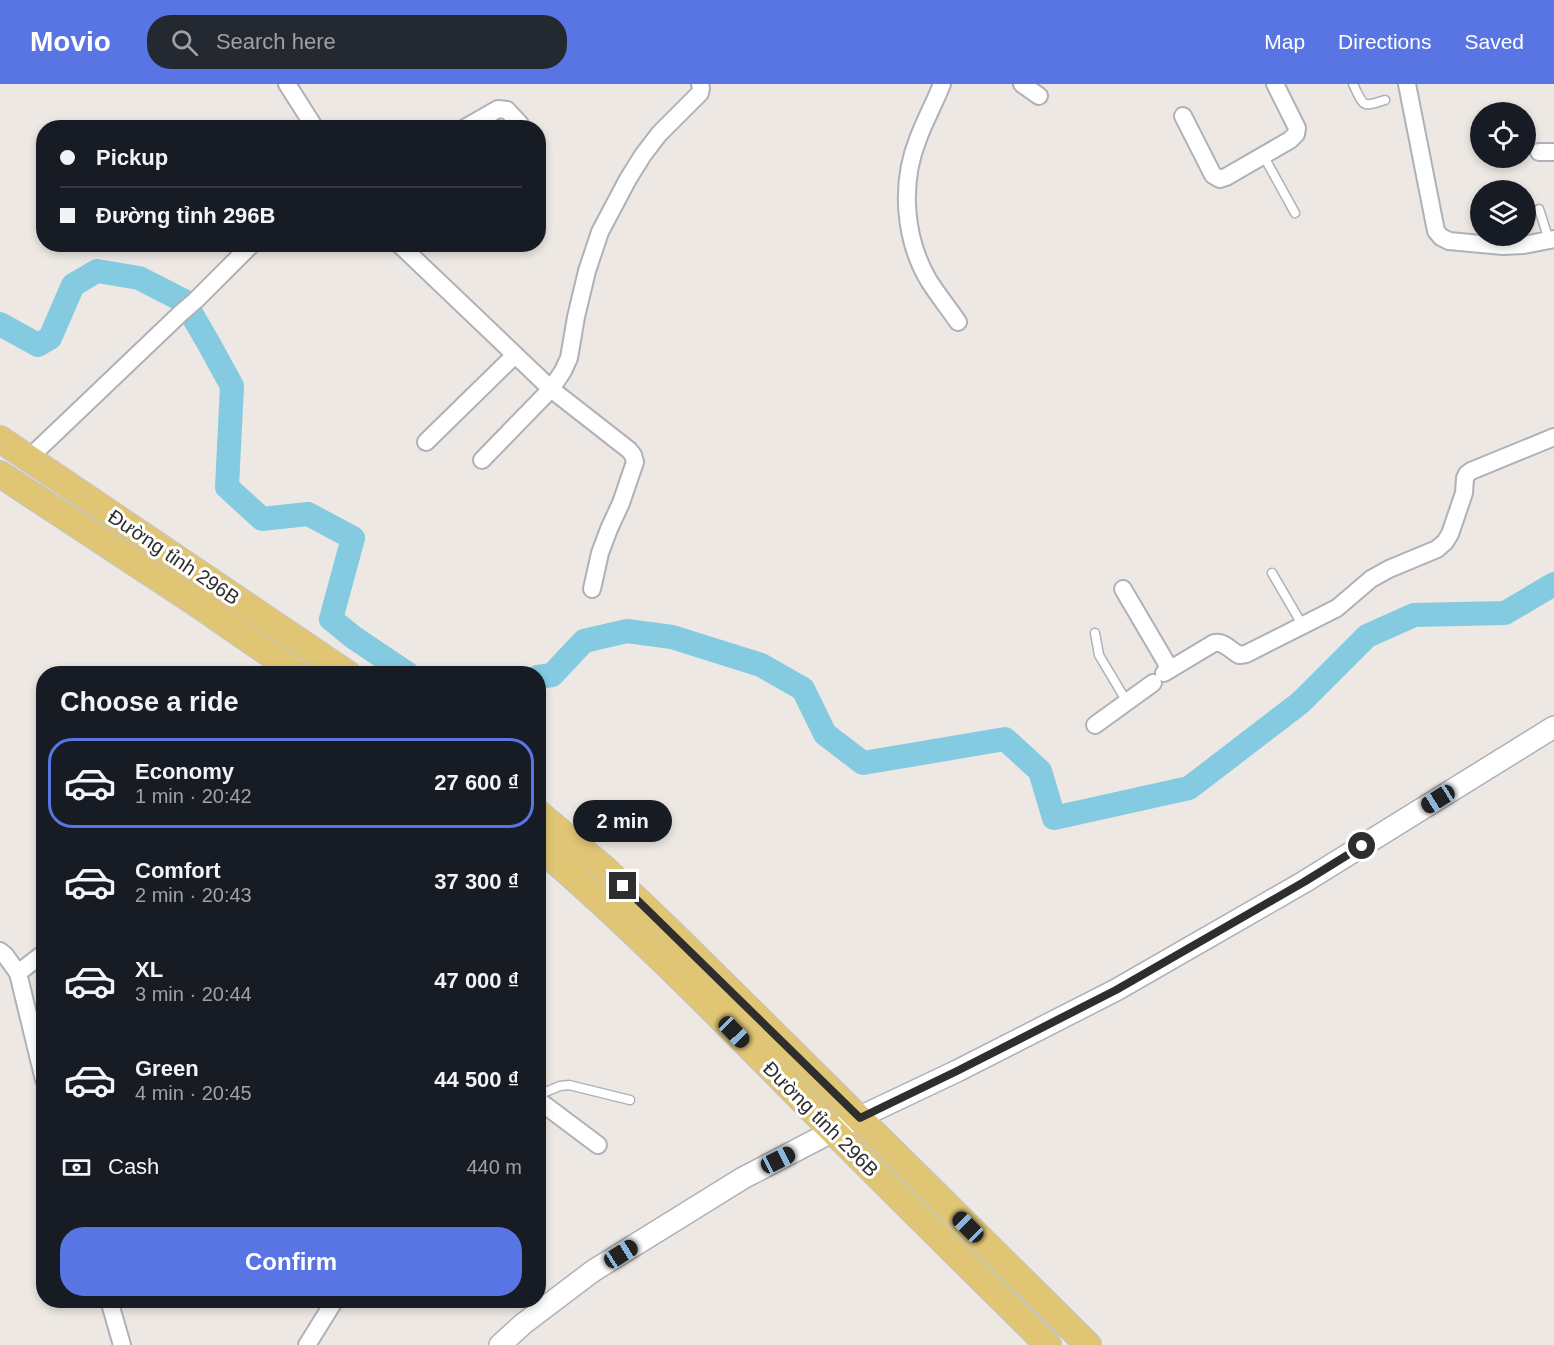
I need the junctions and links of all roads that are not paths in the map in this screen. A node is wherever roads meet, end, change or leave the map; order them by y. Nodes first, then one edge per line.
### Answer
1 (287, 84) edge
2 (700, 84) edge
3 (942, 84) edge
4 (1022, 84) edge
5 (1275, 84) edge
6 (1353, 84) edge
7 (1407, 84) edge
8 (1040, 96) dead end
9 (1385, 100) dead end
10 (1183, 116) dead end
11 (310, 120) edge
12 (479, 120) edge
13 (516, 120) edge
14 (1263, 155) junction
15 (1539, 209) dead end
16 (1296, 213) dead end
17 (1552, 239) edge
18 (244, 252) edge
19 (407, 252) edge
20 (958, 322) dead end
21 (515, 355) junction
22 (551, 389) junction
23 (1554, 437) edge
24 (0, 439) edge
25 (426, 442) dead end
26 (29, 458) junction
27 (482, 459) dead end
28 (2, 480) edge
29 (1272, 573) dead end
30 (592, 589) dead end
31 (1123, 589) dead end
32 (1303, 626) junction
33 (1095, 633) dead end
34 (287, 666) edge
35 (336, 666) edge
36 (1162, 675) junction
37 (1128, 703) junction
38 (1095, 725) dead end
39 (1554, 727) edge
40 (546, 820) edge
41 (546, 853) edge
42 (0, 951) edge
43 (36, 959) edge
44 (18, 973) junction
45 (36, 1047) edge
46 (546, 1092) edge
47 (630, 1100) dead end
48 (546, 1106) edge
49 (860, 1118) junction
50 (833, 1132) junction
51 (598, 1145) dead end
52 (546, 1307) edge
53 (111, 1308) edge
54 (329, 1308) edge
55 (544, 1308) edge
56 (122, 1345) edge
57 (307, 1345) edge
58 (500, 1345) edge
59 (1048, 1345) edge
60 (1088, 1345) edge

1 - 11 street
2 - 22 street
3 - 20 street
4 - 8 street
5 - 14 street
6 - 9 lane
7 - 17 street
10 - 14 street
12 - 13 street
14 - 16 lane
15 - 17 lane
18 - 26 street
19 - 21 street
21 - 22 street
21 - 25 street
22 - 27 street
22 - 30 street
23 - 32 street
24 - 26 main road, Đường tỉnh 296B
26 - 35 main road, Đường tỉnh 296B
28 - 34 main road, Đường tỉnh 296B
29 - 32 lane
31 - 36 street
32 - 36 street
33 - 37 lane
36 - 37 street
37 - 38 street
39 - 49 street
40 - 49 main road, Đường tỉnh 296B
41 - 50 main road, Đường tỉnh 296B
42 - 44 street
43 - 44 street
44 - 45 street
46 - 47 lane
48 - 51 street
49 - 50 street
49 - 60 main road, Đường tỉnh 296B
50 - 52 street
50 - 59 main road, Đường tỉnh 296B
53 - 56 street
54 - 57 street
55 - 58 street

